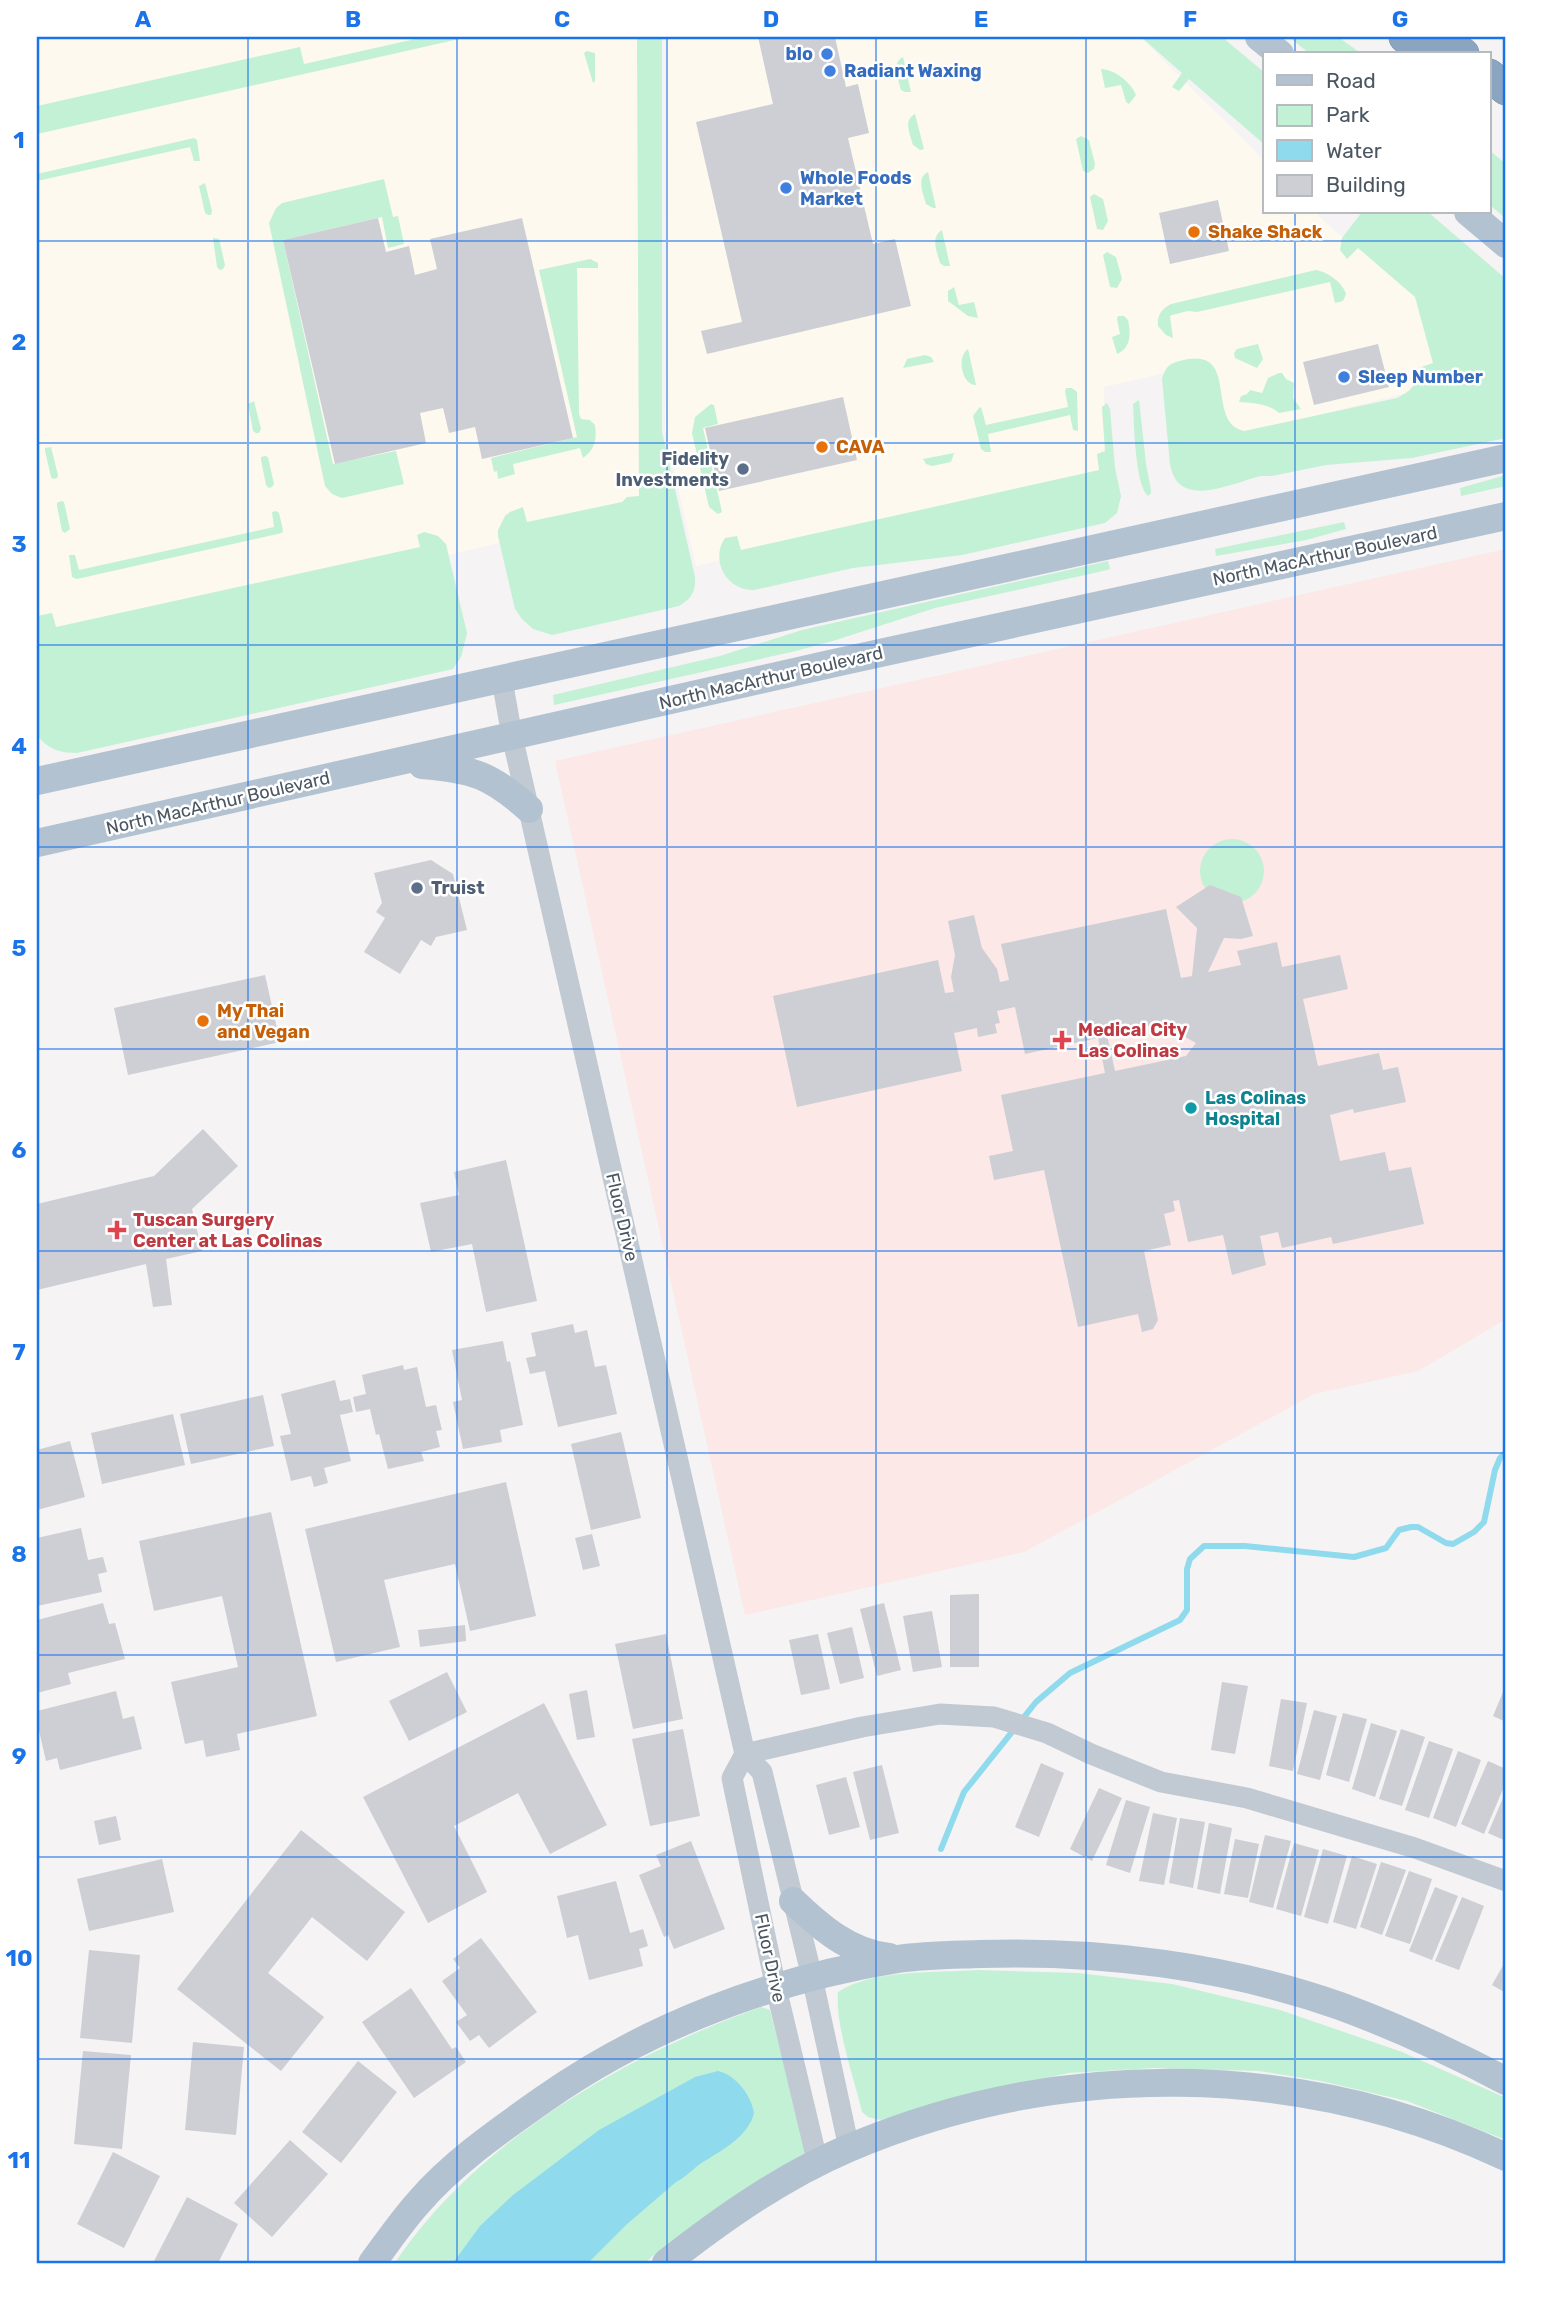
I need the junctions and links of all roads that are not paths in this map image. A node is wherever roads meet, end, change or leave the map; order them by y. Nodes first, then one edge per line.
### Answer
1 (1259, 37) edge
2 (1405, 37) edge
3 (1442, 37) edge
4 (1278, 52) edge
5 (1425, 52) edge
6 (1461, 52) edge
7 (1490, 76) edge
8 (1490, 88) edge
9 (1506, 89) edge
10 (1506, 96) edge
11 (1470, 214) edge
12 (1506, 244) edge
13 (1506, 458) edge
14 (1506, 516) edge
15 (502, 680) junction
16 (512, 736) junction
17 (391, 764) junction
18 (37, 782) edge
19 (529, 810) junction
20 (37, 843) edge
21 (745, 1754) junction
22 (1506, 1881) edge
23 (793, 1901) junction
24 (902, 1959) junction
25 (812, 1977) junction
26 (776, 1988) junction
27 (1506, 2081) edge
28 (849, 2148) junction
29 (1506, 2157) edge
30 (818, 2164) junction
31 (372, 2263) edge
32 (666, 2263) edge

1 - 4 main road
2 - 5 highway
3 - 6 highway
7 - 9 highway
8 - 10 highway
11 - 12 main road
13 - 15 main road
14 - 16 main road, North MacArthur Boulevard
15 - 16 street, Fluor Drive
15 - 18 main road
16 - 17 main road, North MacArthur Boulevard
16 - 19 street, Fluor Drive
17 - 19 main road
17 - 20 main road, North MacArthur Boulevard
19 - 21 street, Fluor Drive
21 - 22 street
21 - 23 street, Fluor Drive
21 - 26 street, Fluor Drive
23 - 24 main road
23 - 25 street, Fluor Drive
24 - 25 main road
24 - 27 main road
25 - 26 main road
25 - 28 street, Fluor Drive
26 - 30 street, Fluor Drive
26 - 31 main road
28 - 29 main road
28 - 30 main road
30 - 32 main road

